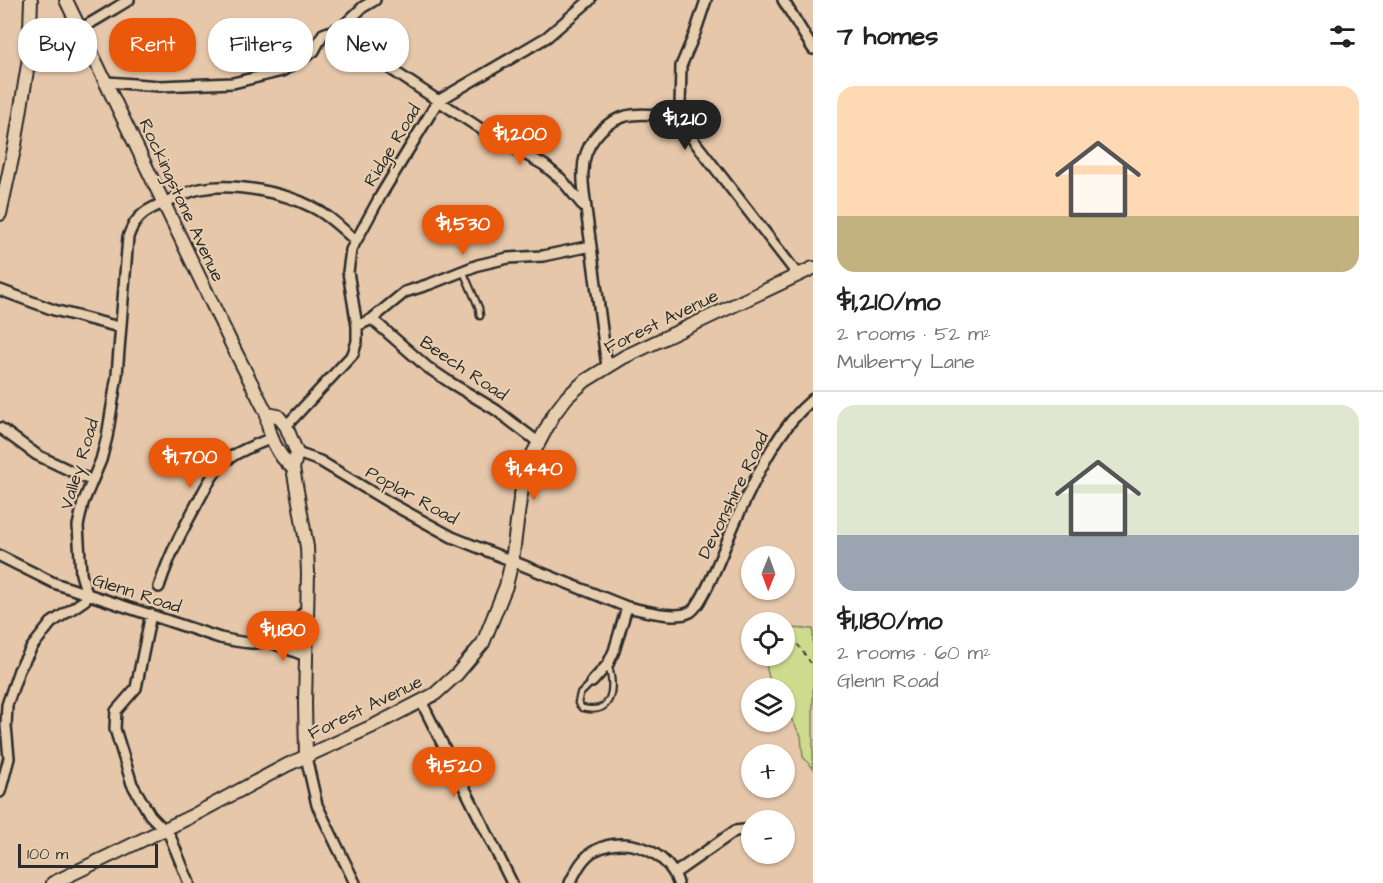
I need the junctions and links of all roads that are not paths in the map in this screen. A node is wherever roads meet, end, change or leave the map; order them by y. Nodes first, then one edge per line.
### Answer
1 (31, 0) edge
2 (66, 0) edge
3 (129, 0) edge
4 (375, 0) edge
5 (590, 0) edge
6 (706, 0) edge
7 (783, 0) edge
8 (30, 18) edge
9 (76, 18) edge
10 (97, 18) edge
11 (351, 18) edge
12 (325, 33) edge
13 (813, 49) edge
14 (97, 61) edge
15 (26, 72) edge
16 (395, 72) edge
17 (107, 82) junction
18 (438, 101) junction
19 (683, 119) junction
20 (163, 202) junction
21 (586, 209) junction
22 (0, 214) edge
23 (356, 241) junction
24 (591, 246) junction
25 (813, 268) edge
26 (463, 271) junction
27 (798, 275) junction
28 (0, 290) edge
29 (480, 316) dead end
30 (372, 319) junction
31 (357, 326) junction
32 (120, 327) junction
33 (607, 367) junction
34 (813, 399) edge
35 (267, 414) junction
36 (286, 426) junction
37 (0, 428) edge
38 (273, 437) junction
39 (538, 442) junction
40 (297, 453) junction
41 (293, 468) junction
42 (92, 481) junction
43 (0, 556) edge
44 (512, 561) junction
45 (159, 586) dead end
46 (87, 594) junction
47 (627, 607) junction
48 (307, 609) junction
49 (691, 611) joint
50 (151, 614) junction
51 (270, 642) junction
52 (306, 656) junction
53 (608, 664) junction
54 (592, 682) joint
55 (420, 701) junction
56 (306, 757) junction
57 (0, 792) edge
58 (164, 829) junction
59 (741, 830) edge
60 (675, 873) junction
61 (53, 883) edge
62 (189, 883) edge
63 (356, 883) edge
64 (512, 883) edge
65 (570, 883) edge
66 (678, 883) edge

1 - 8 street
2 - 9 street, Rockingstone Avenue
3 - 10 street
4 - 11 street
5 - 18 street, Ridge Road
6 - 19 street
7 - 13 street
12 - 17 street
14 - 17 street, Rockingstone Avenue
15 - 22 street
16 - 18 street
17 - 20 street, Rockingstone Avenue
18 - 21 street
18 - 23 street, Ridge Road
19 - 21 street
19 - 27 street
20 - 23 street, Valley Road
20 - 32 street, Valley Road
20 - 35 street, Rockingstone Avenue
21 - 24 street
23 - 31 street, Ridge Road
24 - 26 street
24 - 33 street
25 - 27 street, Forest Avenue
26 - 29 lane
26 - 30 street
27 - 33 street, Forest Avenue
28 - 32 street
30 - 31 street
30 - 39 street, Beech Road
31 - 36 street, Ridge Road
32 - 42 street, Valley Road
33 - 39 street, Forest Avenue
34 - 49 street, Devonshire Road
35 - 36 street
35 - 38 street, Rockingstone Avenue
36 - 40 street
37 - 42 street
38 - 41 street, Rockingstone Avenue
38 - 45 street
39 - 44 street, Forest Avenue
40 - 41 street, Rockingstone Avenue
40 - 44 street, Poplar Road
41 - 48 street, Rockingstone Avenue
42 - 46 street, Valley Road
43 - 46 street, Glenn Road
44 - 47 street, Poplar Road
44 - 55 street, Forest Avenue
46 - 50 street, Glenn Road
46 - 57 street
47 - 49 street, Poplar Road
47 - 53 street
48 - 51 street
48 - 52 street, Rockingstone Avenue
50 - 51 street, Glenn Road
50 - 58 street
51 - 52 street, Glenn Road
52 - 56 street, Rockingstone Avenue
53 - 54 street
53 - 54 lane
55 - 56 street, Forest Avenue
55 - 64 street
56 - 58 street, Forest Avenue
56 - 63 street, Rockingstone Avenue
58 - 61 street, Forest Avenue
58 - 62 street
59 - 60 street
60 - 65 street
60 - 66 street

